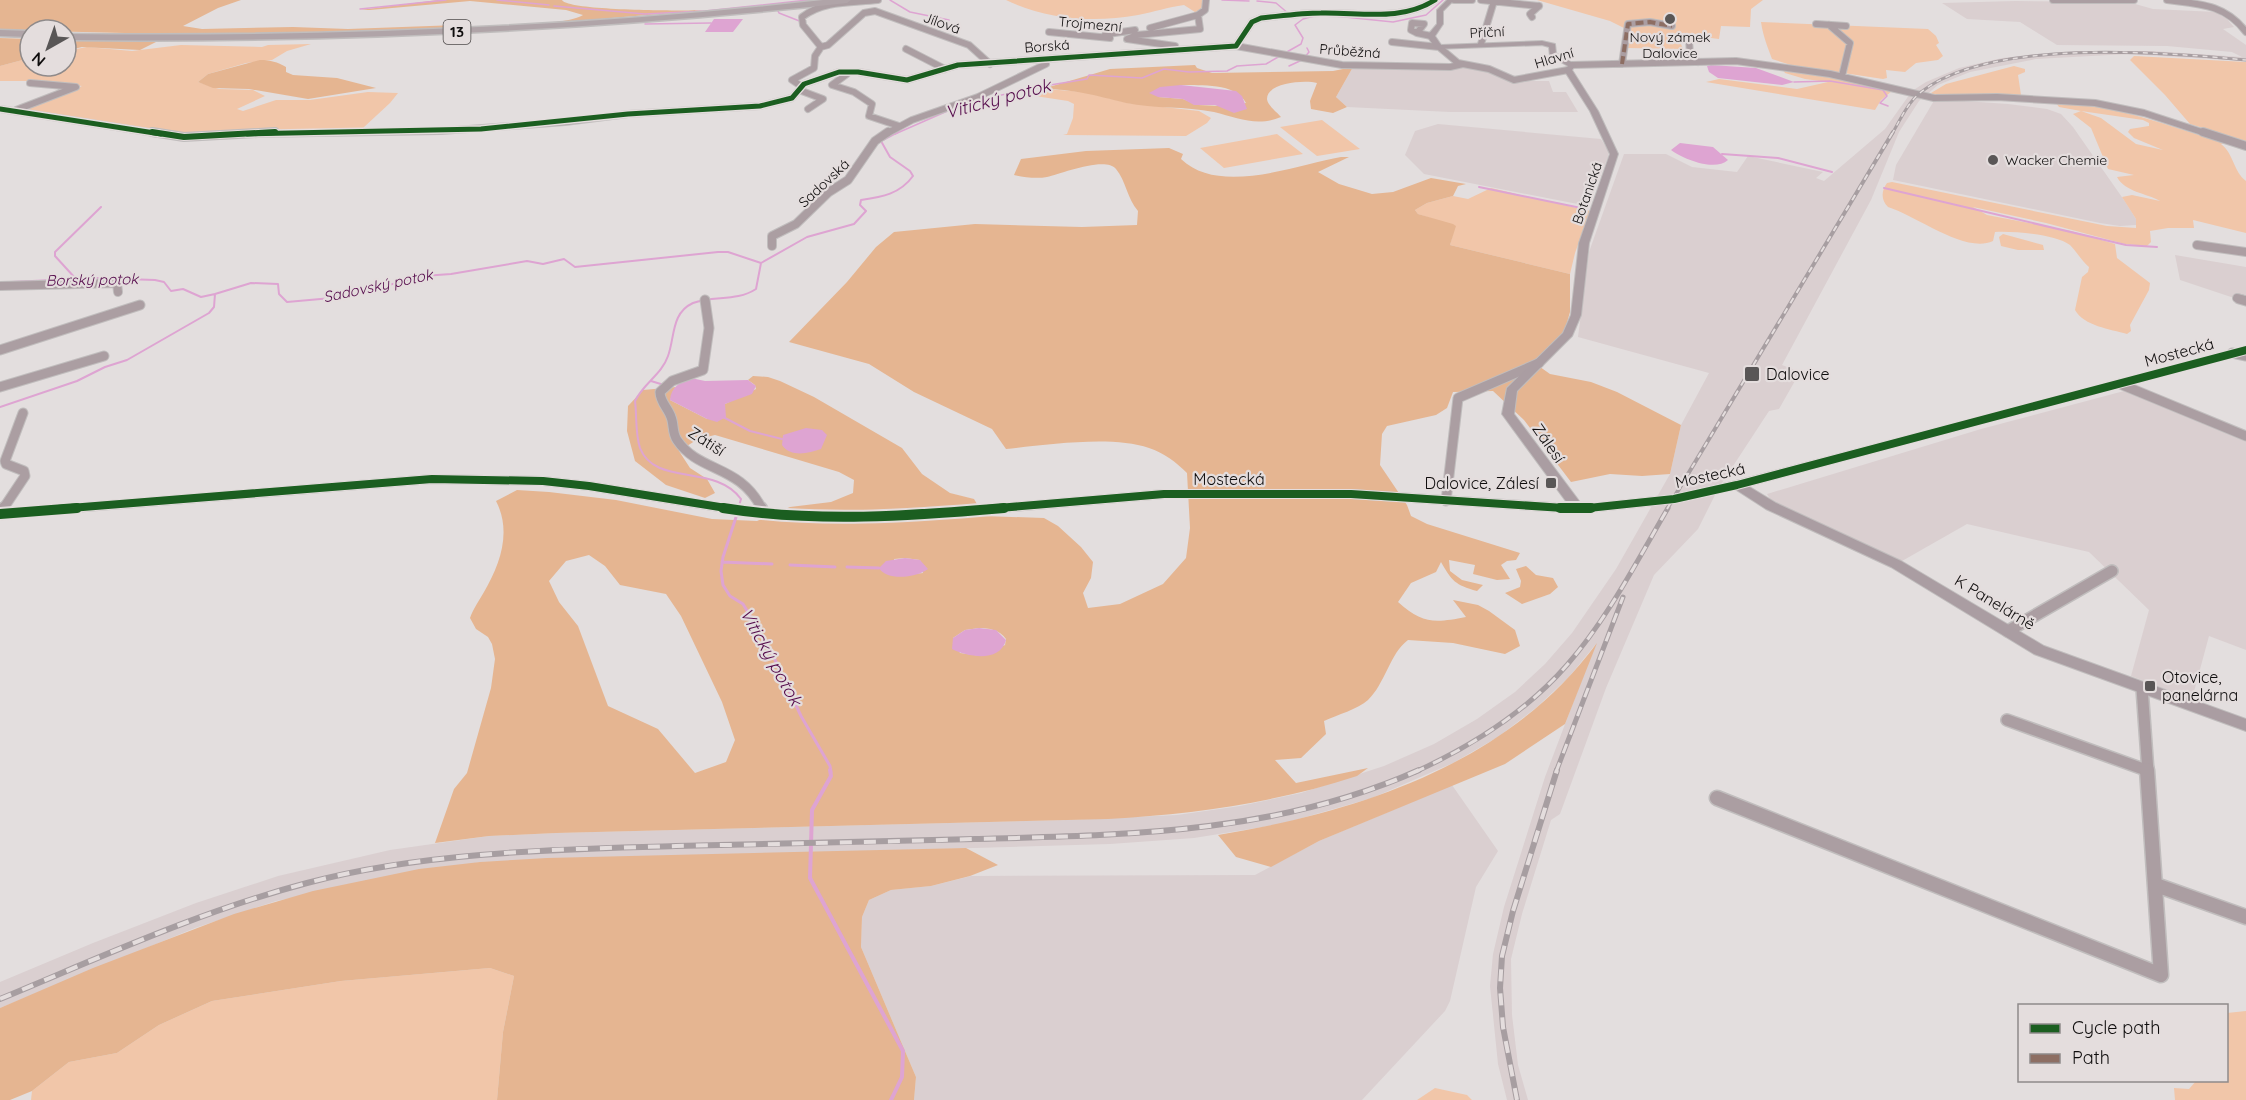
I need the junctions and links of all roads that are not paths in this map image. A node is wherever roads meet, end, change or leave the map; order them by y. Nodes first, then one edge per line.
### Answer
1 (828, 0) edge
2 (847, 0) edge
3 (878, 0) edge
4 (1206, 0) edge
5 (1435, 0) edge
6 (1452, 0) edge
7 (1472, 0) edge
8 (1482, 0) edge
9 (2053, 0) edge
10 (2134, 0) edge
11 (2167, 0) edge
12 (2216, 0) edge
13 (1494, 1) edge
14 (2209, 5) junction
15 (1198, 15) junction
16 (1532, 17) dead end
17 (1816, 24) dead end
18 (1829, 25) junction
19 (1672, 26) dead end
20 (1846, 26) dead end
21 (1049, 32) dead end
22 (1417, 33) junction
23 (2246, 33) edge
24 (0, 34) edge
25 (18, 35) edge
26 (78, 36) edge
27 (78, 36) edge
28 (1431, 36) junction
29 (1106, 37) junction
30 (1128, 39) junction
31 (2246, 39) edge
32 (1689, 40) dead end
33 (1392, 42) dead end
34 (1481, 44) junction
35 (1236, 46) junction
36 (1439, 46) junction
37 (821, 47) junction
38 (906, 49) dead end
39 (1191, 49) junction
40 (1053, 59) junction
41 (1698, 62) junction
42 (990, 64) junction
43 (1463, 64) junction
44 (1622, 64) junction
45 (1570, 68) junction
46 (945, 69) junction
47 (850, 72) junction
48 (1842, 76) junction
49 (30, 83) dead end
50 (800, 88) junction
51 (0, 109) edge
52 (808, 109) dead end
53 (13, 111) junction
54 (899, 126) junction
55 (2246, 146) edge
56 (2197, 245) dead end
57 (772, 246) dead end
58 (2246, 252) edge
59 (0, 286) edge
60 (118, 292) dead end
61 (705, 301) dead end
62 (140, 305) dead end
63 (0, 350) edge
64 (2246, 350) edge
65 (2232, 353) junction
66 (104, 356) dead end
67 (2246, 356) edge
68 (1539, 363) junction
69 (2120, 384) junction
70 (0, 387) edge
71 (22, 413) dead end
72 (2246, 436) edge
73 (14, 438) junction
74 (0, 440) edge
75 (1737, 485) junction
76 (1446, 501) junction
77 (1579, 509) junction
78 (763, 512) junction
79 (0, 514) edge
80 (2112, 571) dead end
81 (2008, 631) junction
82 (2142, 688) junction
83 (2007, 720) dead end
84 (2246, 725) edge
85 (2146, 770) junction
86 (1718, 798) dead end
87 (2156, 885) junction
88 (2246, 917) edge

1 - 26 highway, 13
2 - 27 highway, 13
3 - 37 street
4 - 15 street
5 - 35 street
6 - 7 street
6 - 28 street
8 - 13 street
9 - 10 street
11 - 14 street
12 - 14 street
13 - 16 street
13 - 34 street
14 - 23 street
15 - 29 street
15 - 30 street
17 - 18 street
18 - 20 street
18 - 48 street
19 - 44 street
21 - 29 street, Trojmezní
22 - 22 street
22 - 28 street
23 - 31 street
24 - 25 highway
28 - 36 street, Hlavní
29 - 30 street, Trojmezní
30 - 39 street
32 - 41 street
33 - 36 street, Příční
34 - 36 street, Příční
34 - 45 street, Příční
35 - 39 street, Borská
35 - 43 street, Průběžná
36 - 43 street, Hlavní
37 - 42 street, Jílová
37 - 50 street
38 - 46 street
39 - 40 street, Borská
40 - 42 street, Borská
40 - 54 street, Sadovská
41 - 44 street, Hlavní
41 - 48 street, Hlavní
42 - 46 street, Borská
43 - 45 street, Hlavní
44 - 45 street, Hlavní
45 - 68 street, Botanická
46 - 47 street, Borská
47 - 50 street, Borská
47 - 54 street
48 - 55 street, Hlavní
49 - 53 street
50 - 52 street
50 - 53 street, Borská
51 - 53 street, Borská
54 - 57 street, Sadovská
56 - 58 street
59 - 60 street
61 - 78 street, Zátiší
62 - 63 street
64 - 65 street, Mostecká
65 - 67 street
65 - 69 street, Mostecká
66 - 70 street
68 - 76 street
68 - 77 street, Zálesí
69 - 72 street, Mostecká
69 - 75 street, Mostecká
71 - 73 street
73 - 74 street
73 - 79 street
75 - 77 street, Mostecká
75 - 81 street, K Panelárně
76 - 77 street, Mostecká
76 - 78 street, Mostecká
78 - 79 street, Mostecká
80 - 81 street
81 - 82 street, K Panelárně
82 - 84 street, K Panelárně
82 - 85 street
83 - 85 street
85 - 87 street
86 - 87 street
87 - 88 street

